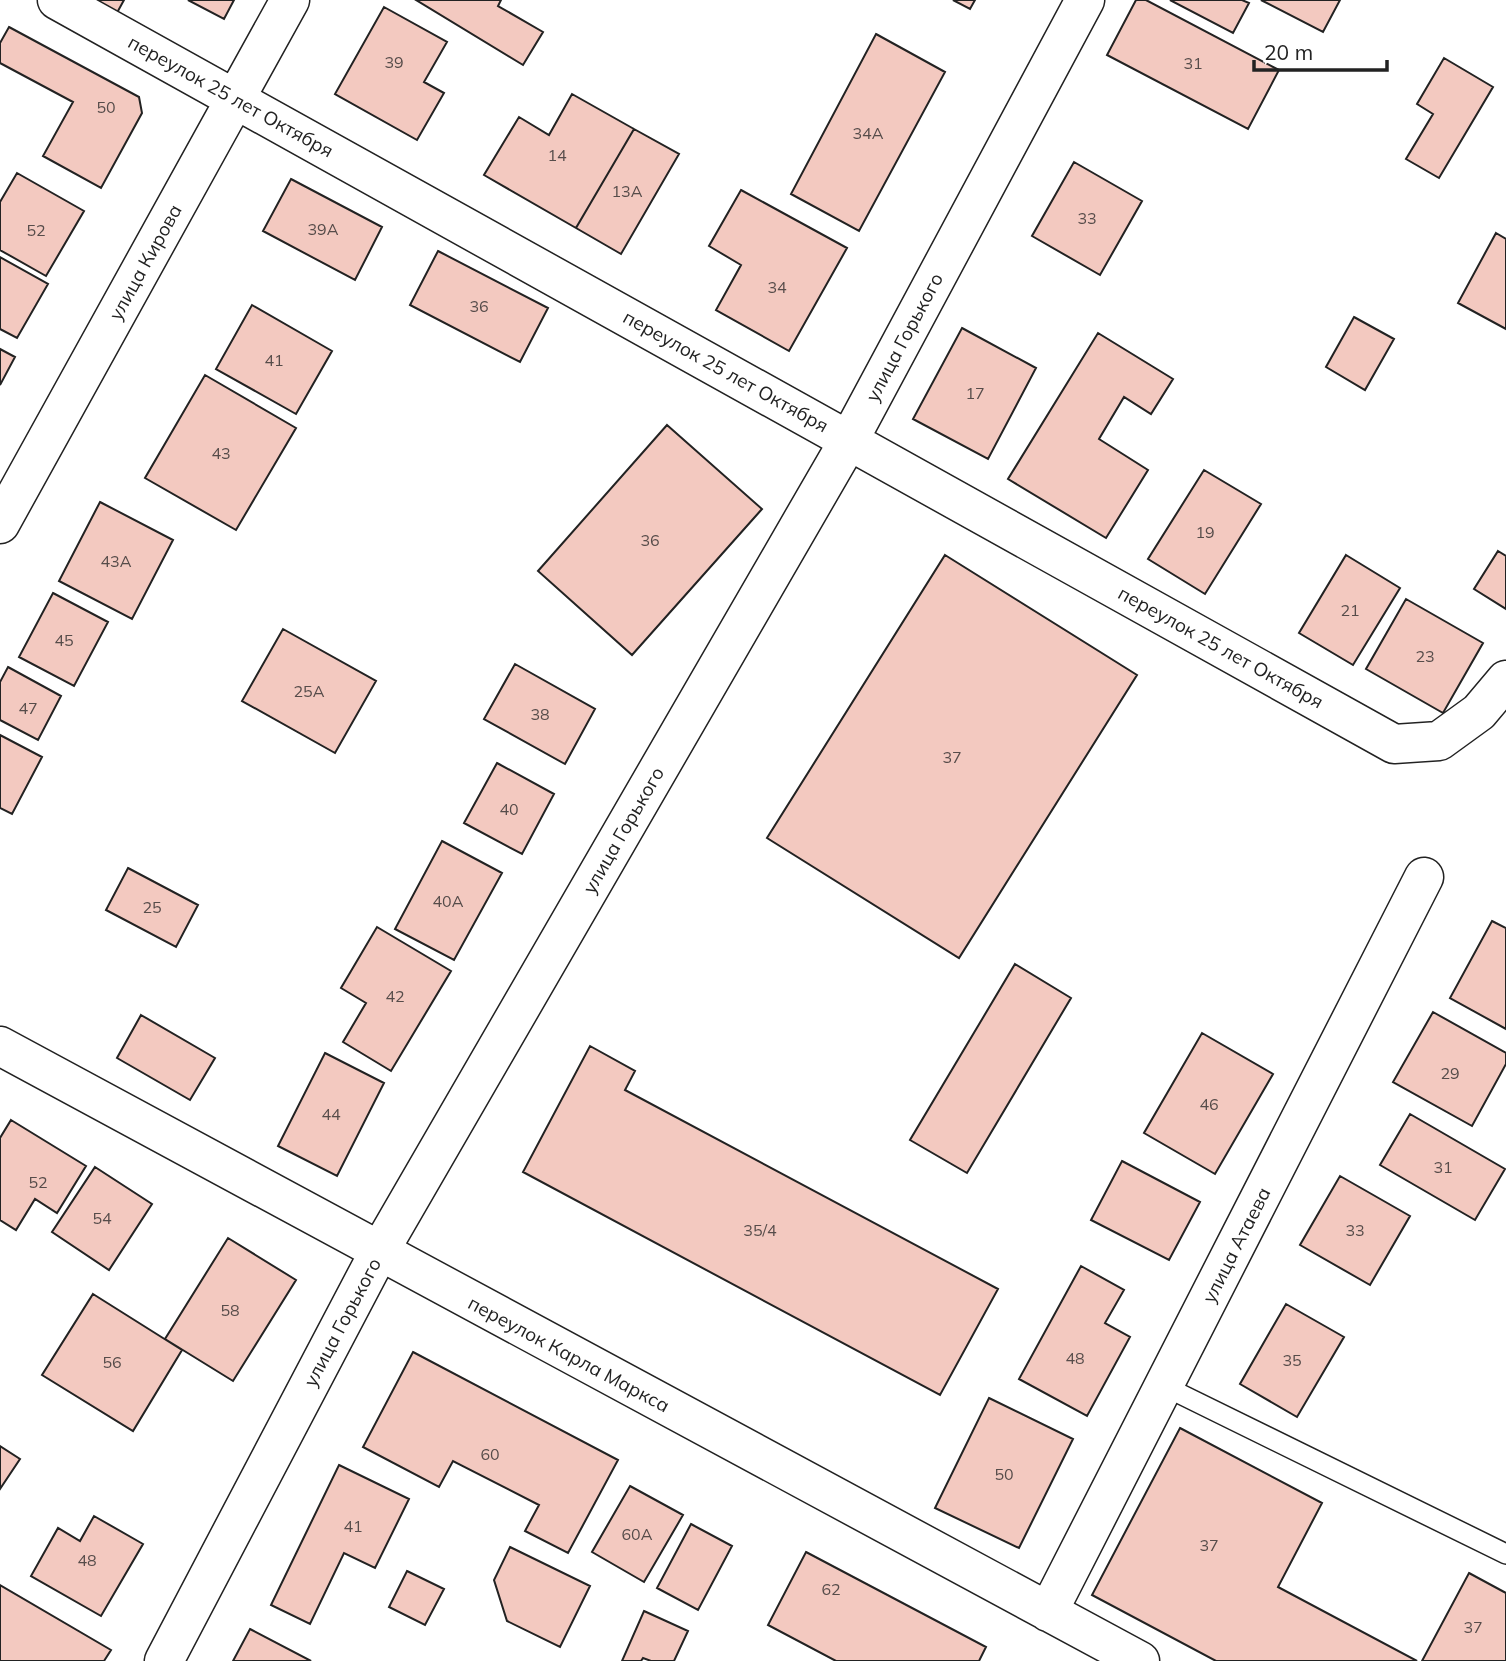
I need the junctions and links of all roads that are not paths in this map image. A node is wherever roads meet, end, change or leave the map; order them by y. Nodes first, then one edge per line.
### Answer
1 (57, 0) edge
2 (290, 0) edge
3 (1085, 0) edge
4 (235, 98) junction
5 (849, 439) junction
6 (0, 524) edge
7 (1506, 680) edge
8 (1424, 877) dead end
9 (0, 1046) edge
10 (379, 1252) junction
11 (1164, 1386) junction
12 (1506, 1554) edge
13 (1048, 1612) junction
14 (164, 1661) edge
15 (1140, 1661) edge

1 - 4 street, переулок 25 лет Октября
2 - 4 street, улица Кирова
3 - 5 street, улица Горького
4 - 5 street, переулок 25 лет Октября
4 - 6 street, улица Кирова
5 - 7 street, переулок 25 лет Октября
5 - 10 street, улица Горького
8 - 11 street, улица Атаева
9 - 10 street, переулок Карла Маркса
10 - 13 street, переулок Карла Маркса
10 - 14 street, улица Горького
11 - 12 lane
11 - 13 street, улица Атаева
13 - 15 street, переулок Карла Маркса

